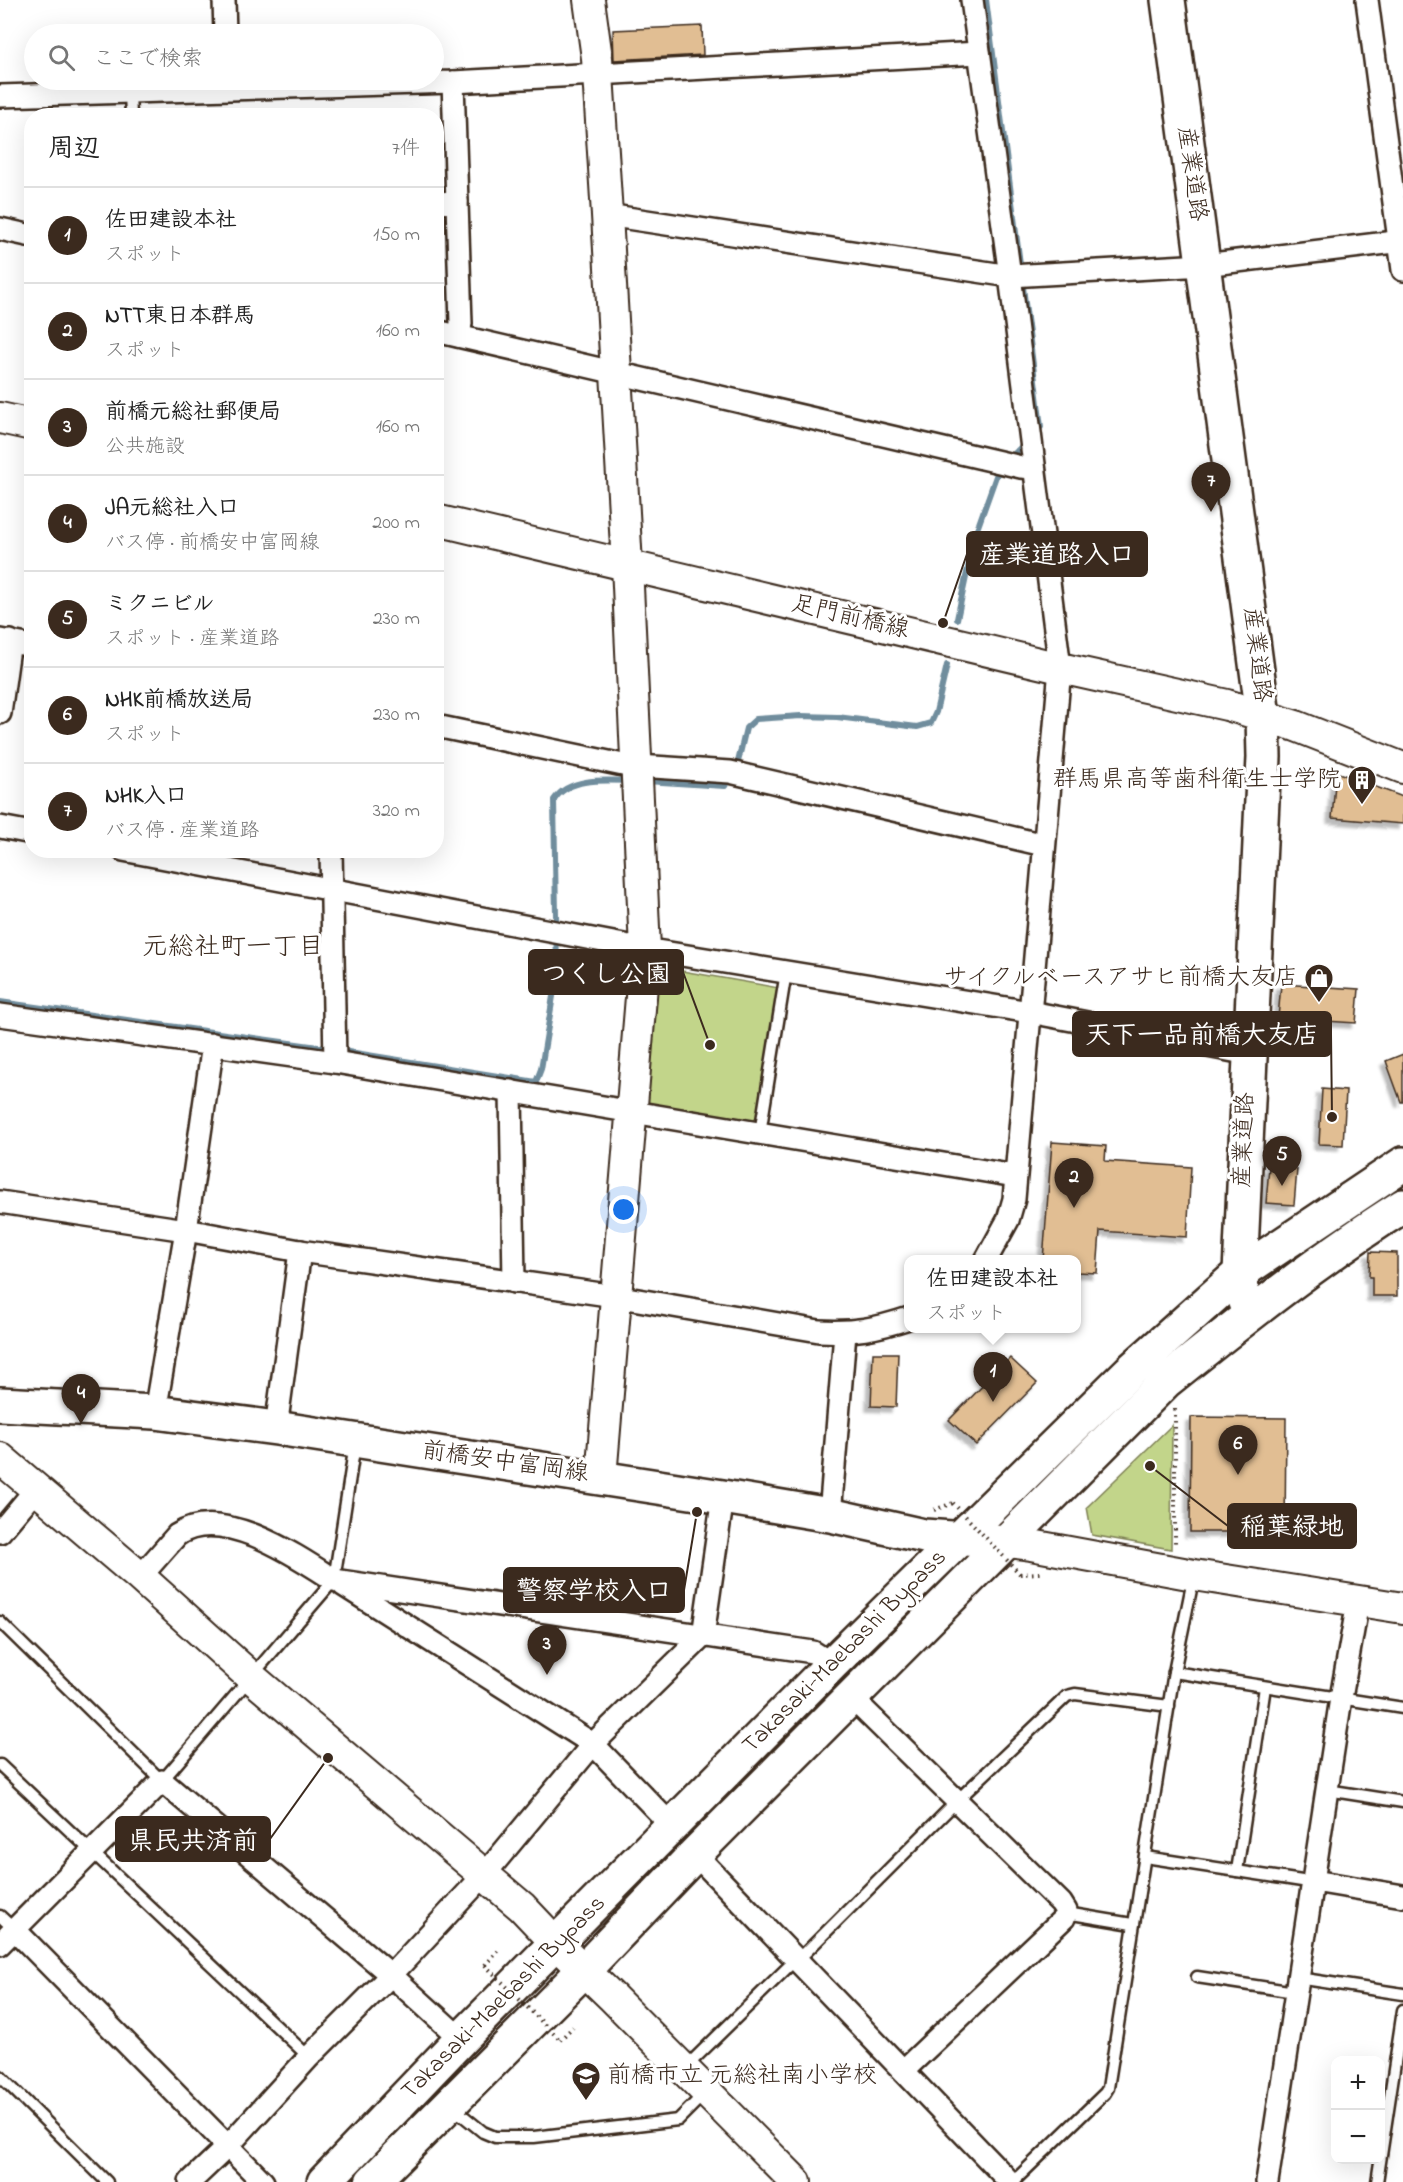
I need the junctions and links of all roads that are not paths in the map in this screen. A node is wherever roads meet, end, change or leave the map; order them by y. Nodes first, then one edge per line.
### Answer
1 (224, 0) edge
2 (589, 0) edge
3 (972, 0) edge
4 (1168, 0) edge
5 (1367, 0) edge
6 (225, 24) edge
7 (979, 54) junction
8 (598, 74) junction
9 (444, 82) edge
10 (453, 82) junction
11 (166, 90) edge
12 (130, 93) junction
13 (0, 96) edge
14 (130, 108) edge
15 (1393, 117) edge
16 (447, 202) edge
17 (607, 215) junction
18 (0, 229) edge
19 (24, 234) edge
20 (1401, 242) edge
21 (1204, 265) junction
22 (1403, 270) edge
23 (1010, 276) junction
24 (444, 333) edge
25 (459, 336) junction
26 (615, 372) junction
27 (0, 418) edge
28 (24, 423) edge
29 (1034, 468) junction
30 (444, 522) edge
31 (627, 565) junction
32 (5, 641) edge
33 (24, 645) edge
34 (1060, 668) junction
35 (0, 713) edge
36 (1263, 716) junction
37 (444, 728) edge
38 (635, 766) junction
39 (1403, 768) edge
40 (0, 827) edge
41 (24, 832) edge
42 (1044, 845) junction
43 (165, 858) edge
44 (332, 858) edge
45 (332, 890) junction
46 (645, 949) junction
47 (786, 972) junction
48 (1030, 1012) junction
49 (0, 1015) edge
50 (213, 1044) junction
51 (1249, 1054) junction
52 (335, 1062) junction
53 (510, 1091) junction
54 (630, 1112) junction
55 (760, 1133) junction
56 (1403, 1164) edge
57 (1015, 1176) junction
58 (0, 1202) edge
59 (1402, 1210) edge
60 (186, 1230) junction
61 (300, 1251) junction
62 (989, 1255) edge
63 (1240, 1273) junction
64 (514, 1282) junction
65 (615, 1296) junction
66 (1249, 1314) junction
67 (904, 1320) edge
68 (845, 1333) junction
69 (0, 1404) edge
70 (155, 1412) junction
71 (276, 1428) junction
72 (356, 1441) junction
73 (0, 1458) edge
74 (601, 1478) junction
75 (36, 1489) junction
76 (723, 1497) junction
77 (830, 1515) junction
78 (0, 1532) edge
79 (958, 1539) junction
80 (1008, 1542) junction
81 (1185, 1564) junction
82 (140, 1577) junction
83 (334, 1580) junction
84 (1358, 1602) junction
85 (1403, 1608) edge
86 (0, 1622) edge
87 (703, 1636) junction
88 (832, 1664) junction
89 (1174, 1672) junction
90 (250, 1677) junction
91 (1265, 1687) junction
92 (852, 1698) junction
93 (1341, 1698) junction
94 (1169, 1706) junction
95 (1403, 1708) edge
96 (593, 1744) junction
97 (0, 1765) edge
98 (162, 1781) junction
99 (1327, 1790) junction
100 (957, 1802) junction
101 (1403, 1802) edge
102 (672, 1826) junction
103 (92, 1854) junction
104 (695, 1854) junction
105 (1145, 1857) junction
106 (1237, 1871) junction
107 (485, 1874) junction
108 (1314, 1881) junction
109 (1403, 1896) edge
110 (1066, 1913) junction
111 (1132, 1924) junction
112 (5, 1930) edge
113 (557, 1944) junction
114 (798, 1960) junction
115 (584, 1970) junction
116 (391, 1975) junction
117 (1197, 1977) dead end
118 (1296, 1985) junction
119 (1403, 1994) edge
120 (1403, 2010) edge
121 (461, 2039) junction
122 (309, 2057) junction
123 (684, 2069) junction
124 (904, 2070) junction
125 (0, 2076) edge
126 (1398, 2082) edge
127 (707, 2091) junction
128 (448, 2104) junction
129 (228, 2146) junction
130 (108, 2182) edge
131 (190, 2182) edge
132 (263, 2182) edge
133 (324, 2182) edge
134 (372, 2182) edge
135 (796, 2182) edge
136 (1012, 2182) edge
137 (1267, 2182) edge
138 (1377, 2182) edge

1 - 6 street
2 - 8 street
3 - 7 street
4 - 21 main road, 産業道路
5 - 15 street
7 - 8 street
7 - 23 street
8 - 10 street
8 - 17 street
9 - 10 street
10 - 16 street
11 - 12 street
12 - 13 street
12 - 14 lane
15 - 20 street
16 - 25 street
17 - 23 street
17 - 26 street
18 - 19 street
20 - 21 street
20 - 22 street
21 - 23 street
21 - 36 main road, 産業道路
23 - 29 street
24 - 25 street
25 - 26 street
26 - 29 street
26 - 31 street
27 - 28 street
29 - 34 street
30 - 31 street, 足門前橋線
31 - 34 street, 足門前橋線
31 - 38 street
32 - 33 street
32 - 35 street
34 - 36 street, 足門前橋線
34 - 42 street
36 - 39 street, 足門前橋線
36 - 51 main road, 産業道路
37 - 38 street
38 - 42 street
38 - 46 street
40 - 41 street
42 - 48 street
43 - 45 street
44 - 45 street
45 - 46 street
45 - 52 street
46 - 47 street
46 - 54 street
47 - 48 street
47 - 55 lane
48 - 51 street
48 - 57 street
49 - 50 street
50 - 52 street
50 - 60 street
51 - 63 main road, 産業道路
52 - 53 street
53 - 54 street
53 - 64 street
54 - 55 street
54 - 65 street
55 - 57 street
56 - 63 main road, Takasaki-Maebashi Bypass
57 - 62 street
58 - 60 street
59 - 66 main road, Takasaki-Maebashi Bypass
60 - 61 street
60 - 70 street
61 - 64 street
61 - 71 street
63 - 66 main road, 産業道路
63 - 79 main road, Takasaki-Maebashi Bypass
64 - 65 street
65 - 68 street
65 - 74 street
66 - 80 main road, Takasaki-Maebashi Bypass
67 - 68 street
68 - 77 street
69 - 70 main road, 前橋安中富岡線
70 - 71 main road, 前橋安中富岡線
71 - 72 main road, 前橋安中富岡線
72 - 74 main road, 前橋安中富岡線
72 - 83 lane
73 - 75 street
74 - 76 main road, 前橋安中富岡線
75 - 78 street
75 - 82 street
76 - 77 main road, 前橋安中富岡線
76 - 87 street
77 - 79 main road, 前橋安中富岡線
79 - 80 main road, 前橋安中富岡線
79 - 88 main road, Takasaki-Maebashi Bypass
80 - 81 street
80 - 92 main road, Takasaki-Maebashi Bypass
81 - 84 street
81 - 89 lane
82 - 83 street
82 - 90 street
83 - 87 street
83 - 90 lane
83 - 96 street
84 - 85 street
84 - 93 street
86 - 98 lane
87 - 88 street
87 - 96 street
88 - 102 main road, Takasaki-Maebashi Bypass
89 - 91 lane
89 - 94 lane
90 - 98 lane
90 - 107 street
91 - 93 lane
91 - 106 lane
92 - 100 street
92 - 104 main road, Takasaki-Maebashi Bypass
93 - 95 lane
93 - 99 street
94 - 100 lane
94 - 105 lane
96 - 102 street
96 - 107 street
97 - 103 lane
98 - 103 street
98 - 116 street
99 - 101 lane
99 - 108 street
100 - 110 street
100 - 114 lane
102 - 113 main road, Takasaki-Maebashi Bypass
103 - 112 street
103 - 122 lane
104 - 114 street
104 - 115 main road, Takasaki-Maebashi Bypass
105 - 106 lane
105 - 111 lane
106 - 108 lane
107 - 113 street
107 - 116 street
108 - 109 street
108 - 118 street
110 - 111 lane
110 - 124 street
111 - 136 lane
112 - 129 street
113 - 115 street
113 - 121 main road, Takasaki-Maebashi Bypass
114 - 123 lane
114 - 124 street
115 - 123 street
115 - 128 main road, Takasaki-Maebashi Bypass
116 - 121 street
116 - 122 street
117 - 118 lane
118 - 119 lane
118 - 137 street
120 - 126 lane
121 - 133 main road, Takasaki-Maebashi Bypass
122 - 129 street
123 - 127 street
124 - 136 street
125 - 130 lane
126 - 138 lane
127 - 128 lane
127 - 135 street
128 - 134 main road, Takasaki-Maebashi Bypass
129 - 131 street
129 - 132 street

